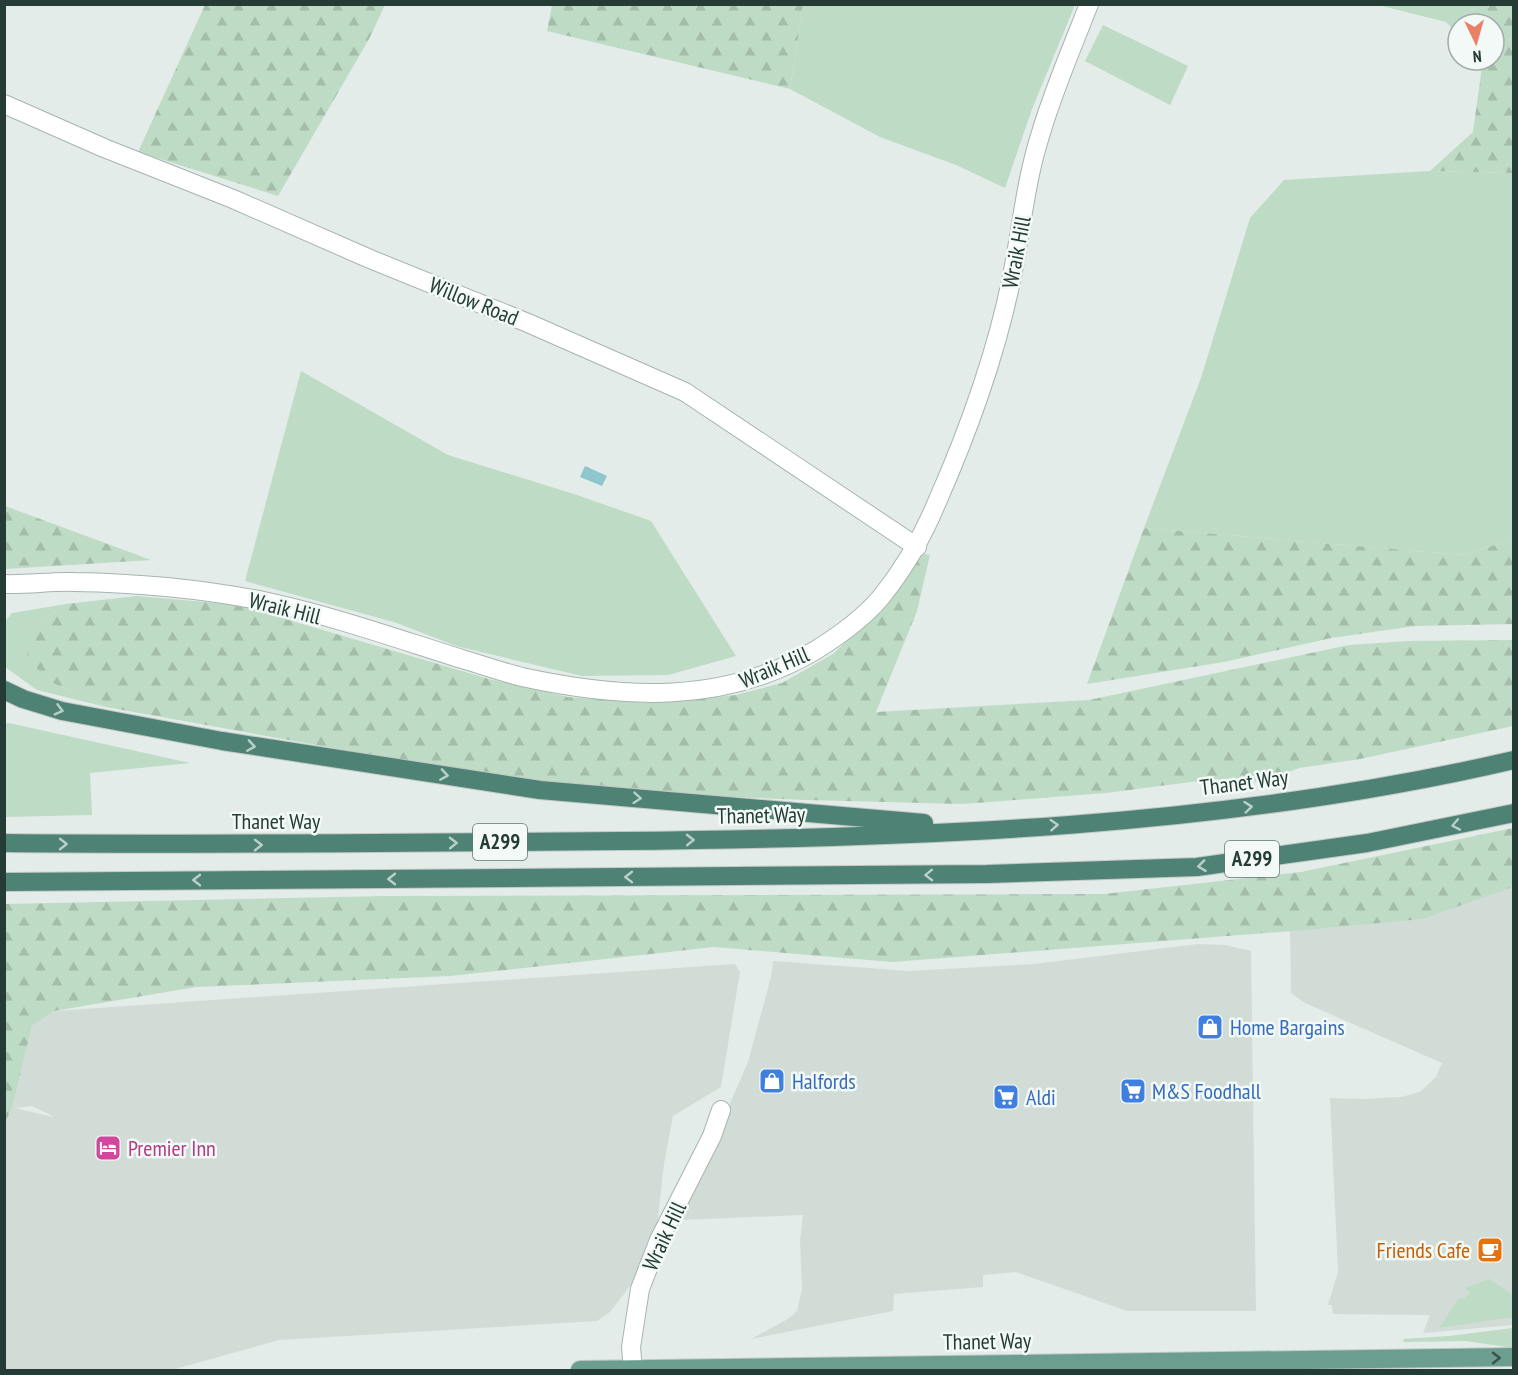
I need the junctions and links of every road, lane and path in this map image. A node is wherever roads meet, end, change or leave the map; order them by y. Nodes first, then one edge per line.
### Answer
1 (1089, 4) edge
2 (4, 104) edge
3 (917, 546) junction
4 (4, 584) edge
5 (29, 585) junction
6 (4, 598) edge
7 (4, 690) edge
8 (1514, 760) edge
9 (1514, 813) edge
10 (995, 830) junction
11 (4, 843) edge
12 (4, 882) edge
13 (721, 1110) dead end
14 (1395, 1358) junction
15 (1514, 1358) edge
16 (951, 1368) edge
17 (633, 1370) edge
18 (580, 1371) edge
19 (1472, 1371) edge

1 - 3 street, Wraik Hill
2 - 3 street, Willow Road
3 - 5 street, Wraik Hill
4 - 5 street, Wraik Hill
5 - 6 street, Wraik Hill
7 -> 10 highway
10 -> 8 highway, Thanet Way / A299
9 -> 12 highway, A299
11 -> 10 highway, Thanet Way / A299
13 - 17 street, Wraik Hill
14 -> 15 main road, Thanet Way
14 - 16 main road, Thanet Way
14 - 19 main road, Thanet Way
16 - 17 main road, Thanet Way
17 - 18 main road, Thanet Way

